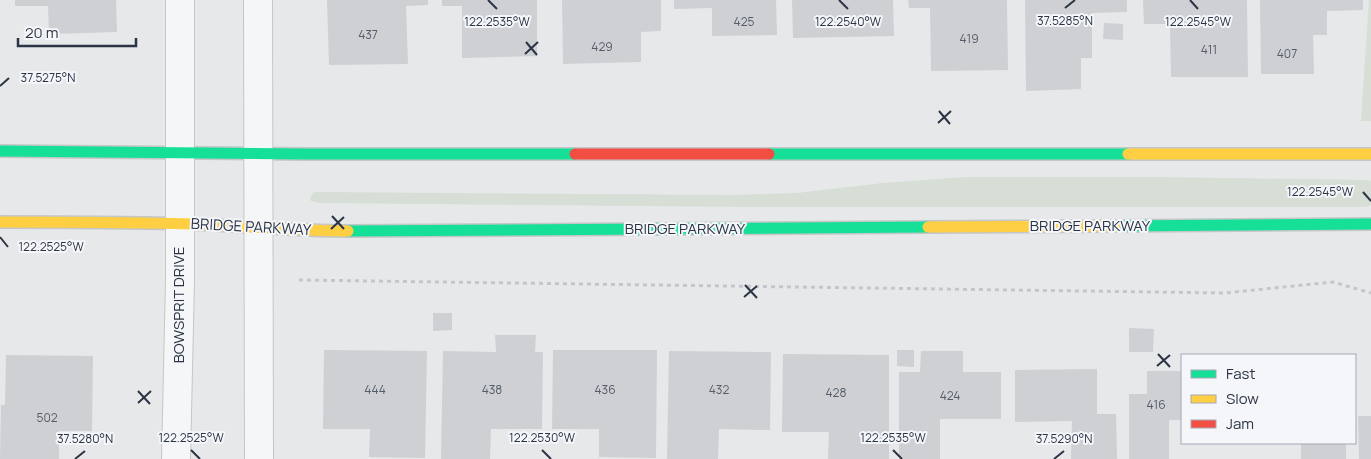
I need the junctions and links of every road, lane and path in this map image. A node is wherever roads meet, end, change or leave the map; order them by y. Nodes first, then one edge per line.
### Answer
1 (180, 0) edge
2 (258, 0) edge
3 (0, 151) edge
4 (179, 152) junction
5 (258, 154) junction
6 (1371, 154) edge
7 (0, 222) edge
8 (179, 223) junction
9 (1371, 224) edge
10 (258, 227) junction
11 (299, 280) dead end
12 (1371, 293) edge
13 (176, 459) edge
14 (259, 459) edge

1 - 4 street, BOWSPRIT DRIVE
2 - 5 street
3 - 4 street
4 - 5 street
4 - 8 street, BOWSPRIT DRIVE
5 - 6 street
5 - 10 street
7 - 8 street, BRIDGE PARKWAY
8 - 10 street, BRIDGE PARKWAY
8 - 13 street, BOWSPRIT DRIVE
9 - 10 street, BRIDGE PARKWAY
10 - 14 street
11 - 12 path

